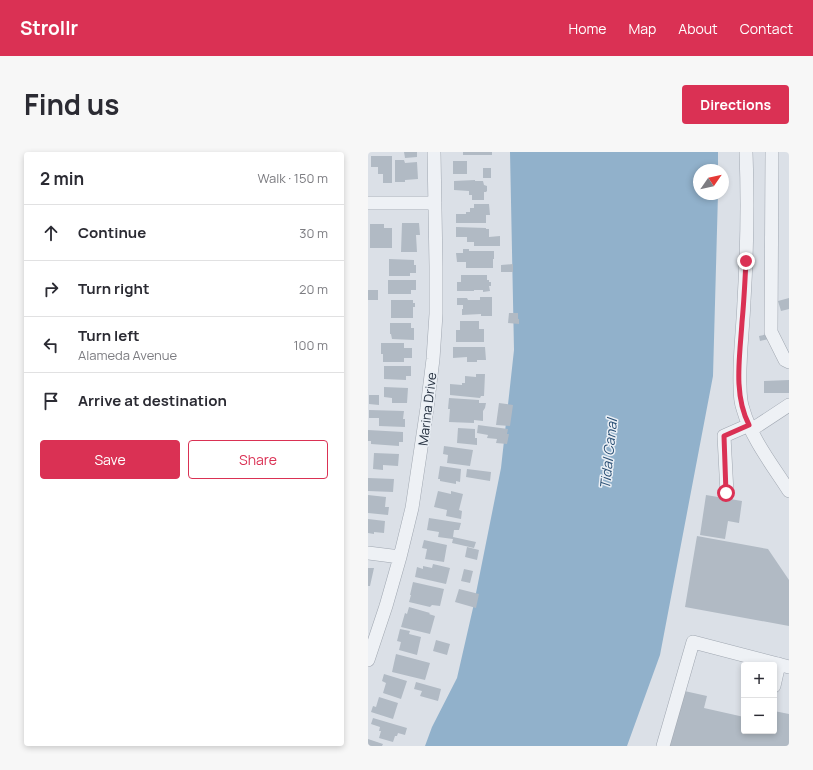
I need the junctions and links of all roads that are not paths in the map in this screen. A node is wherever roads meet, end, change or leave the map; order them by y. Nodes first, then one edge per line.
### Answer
1 (434, 152) edge
2 (746, 152) edge
3 (772, 152) edge
4 (368, 203) edge
5 (435, 203) junction
6 (789, 362) edge
7 (789, 405) edge
8 (750, 427) junction
9 (789, 491) edge
10 (726, 493) dead end
11 (368, 553) edge
12 (400, 557) junction
13 (368, 660) edge
14 (784, 666) edge
15 (777, 680) edge
16 (663, 746) edge

1 - 5 street, Marina Drive
2 - 8 street
3 - 6 street
4 - 5 street
5 - 12 street, Marina Drive
7 - 8 street
8 - 9 street
8 - 10 street
11 - 12 street
12 - 13 street, Marina Drive
14 - 15 street
14 - 16 street

